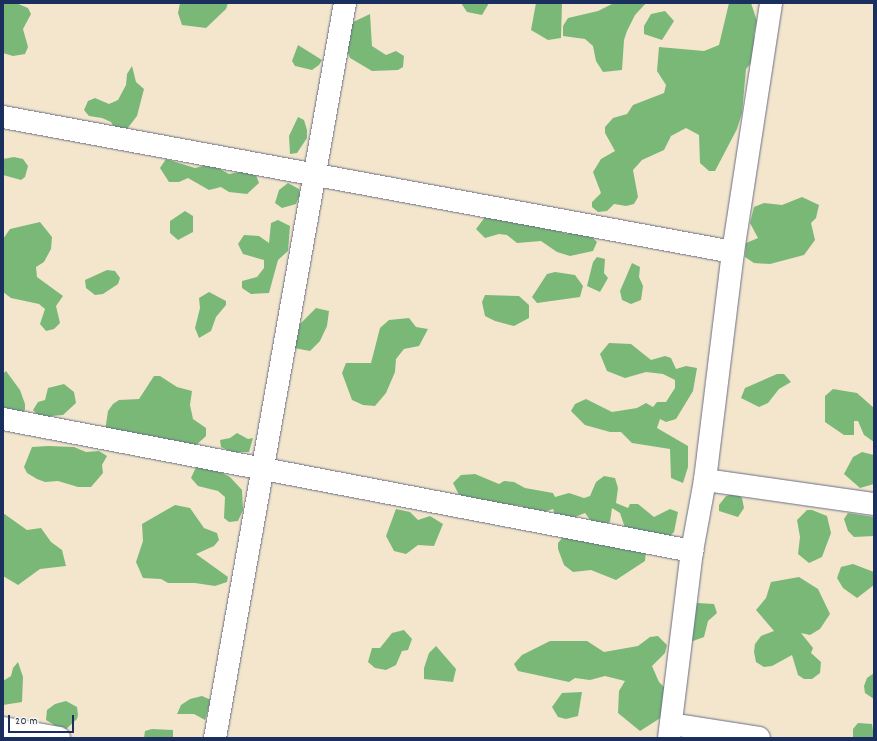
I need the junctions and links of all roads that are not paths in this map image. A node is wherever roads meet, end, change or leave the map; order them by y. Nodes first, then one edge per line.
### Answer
1 (345, 3) edge
2 (771, 3) edge
3 (3, 117) edge
4 (314, 174) junction
5 (733, 252) junction
6 (3, 419) edge
7 (262, 468) junction
8 (705, 480) junction
9 (874, 504) edge
10 (692, 551) junction
11 (3, 728) edge
12 (670, 731) edge
13 (59, 738) edge
14 (215, 738) edge
15 (759, 738) edge

1 - 4 street
2 - 5 street
3 - 4 street
4 - 5 street
4 - 7 street
5 - 8 street
6 - 7 street
7 - 10 street
7 - 14 street
8 - 9 street
8 - 10 street
10 - 12 street
11 - 13 street
12 - 15 street

